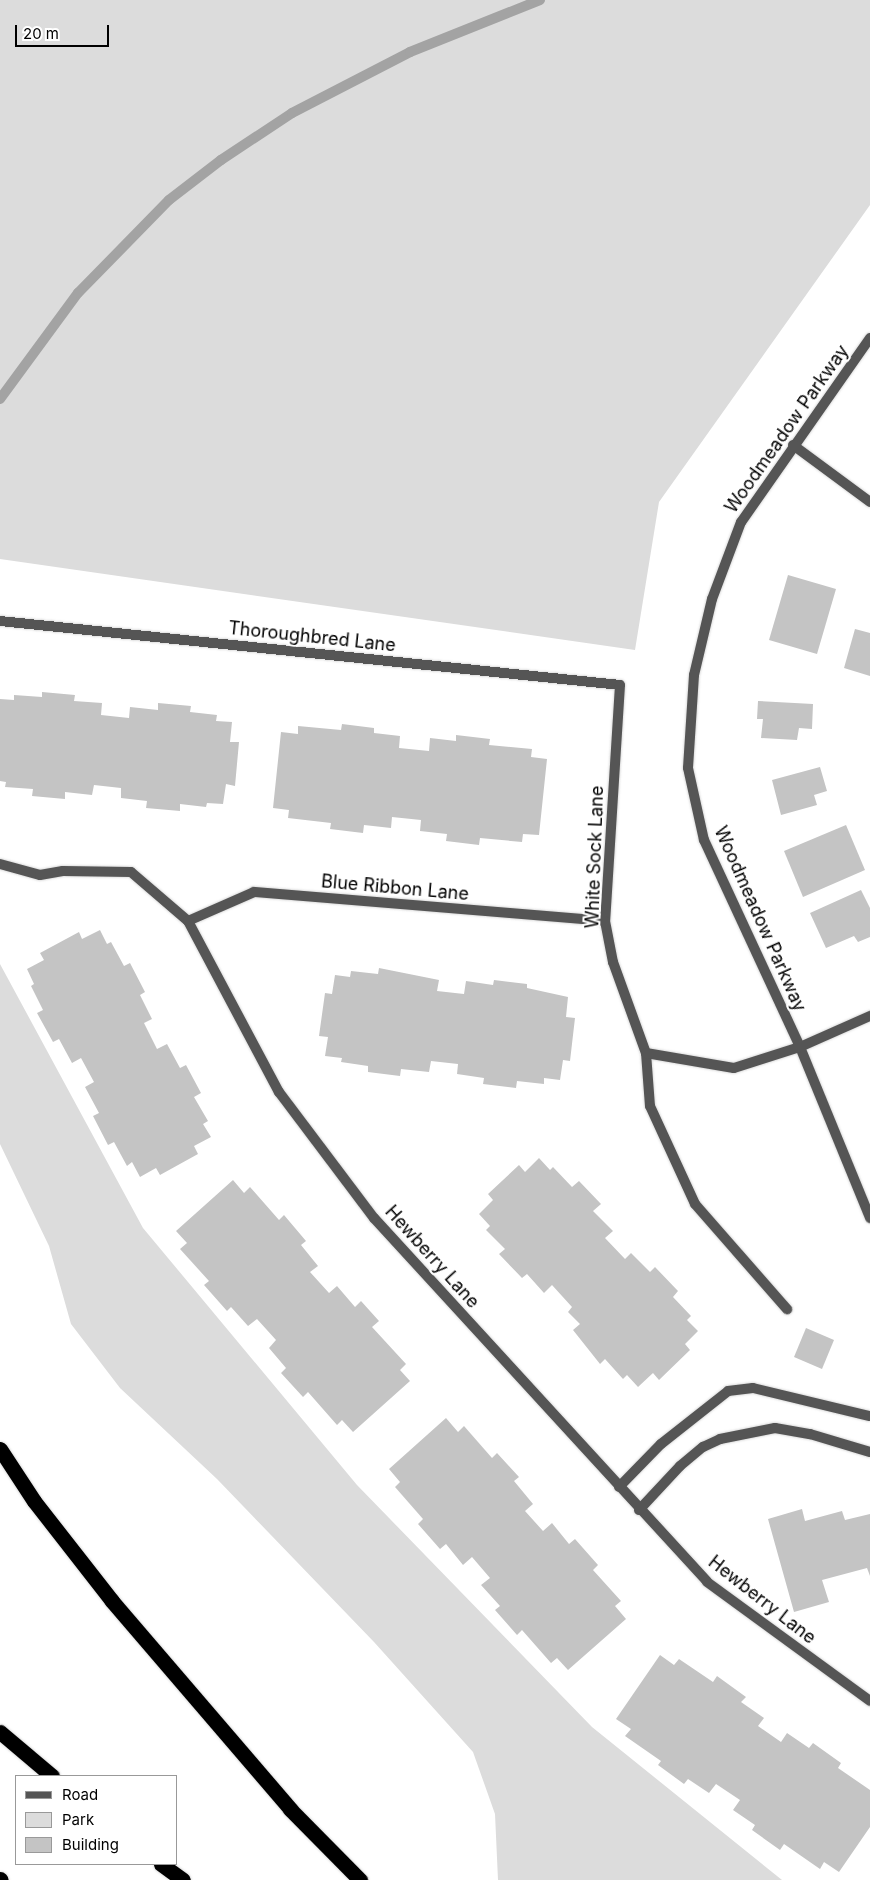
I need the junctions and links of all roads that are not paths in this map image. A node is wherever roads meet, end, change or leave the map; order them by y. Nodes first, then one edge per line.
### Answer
1 (870, 338) edge
2 (793, 445) junction
3 (870, 502) edge
4 (0, 621) edge
5 (620, 685) joint
6 (0, 864) edge
7 (188, 921) junction
8 (605, 921) junction
9 (870, 1016) edge
10 (800, 1047) junction
11 (646, 1052) junction
12 (870, 1218) edge
13 (787, 1308) dead end
14 (870, 1416) edge
15 (0, 1449) edge
16 (870, 1452) edge
17 (619, 1487) junction
18 (639, 1510) junction
19 (870, 1701) edge
20 (0, 1732) edge
21 (51, 1775) edge
22 (162, 1865) edge
23 (182, 1880) edge
24 (360, 1880) edge

1 - 2 street, Woodmeadow Parkway
2 - 3 street
2 - 10 street, Woodmeadow Parkway
4 - 5 street, Thoroughbred Lane
5 - 8 street, White Sock Lane
6 - 7 street, Hewberry Lane
7 - 8 street, Blue Ribbon Lane
7 - 17 street, Hewberry Lane
8 - 11 street, White Sock Lane
9 - 10 street
10 - 11 street
10 - 12 street, Woodmeadow Parkway
11 - 13 street, White Sock Lane
14 - 17 street
15 - 24 highway
16 - 18 street
17 - 18 street, Hewberry Lane
18 - 19 street, Hewberry Lane
20 - 21 highway
22 - 23 highway

